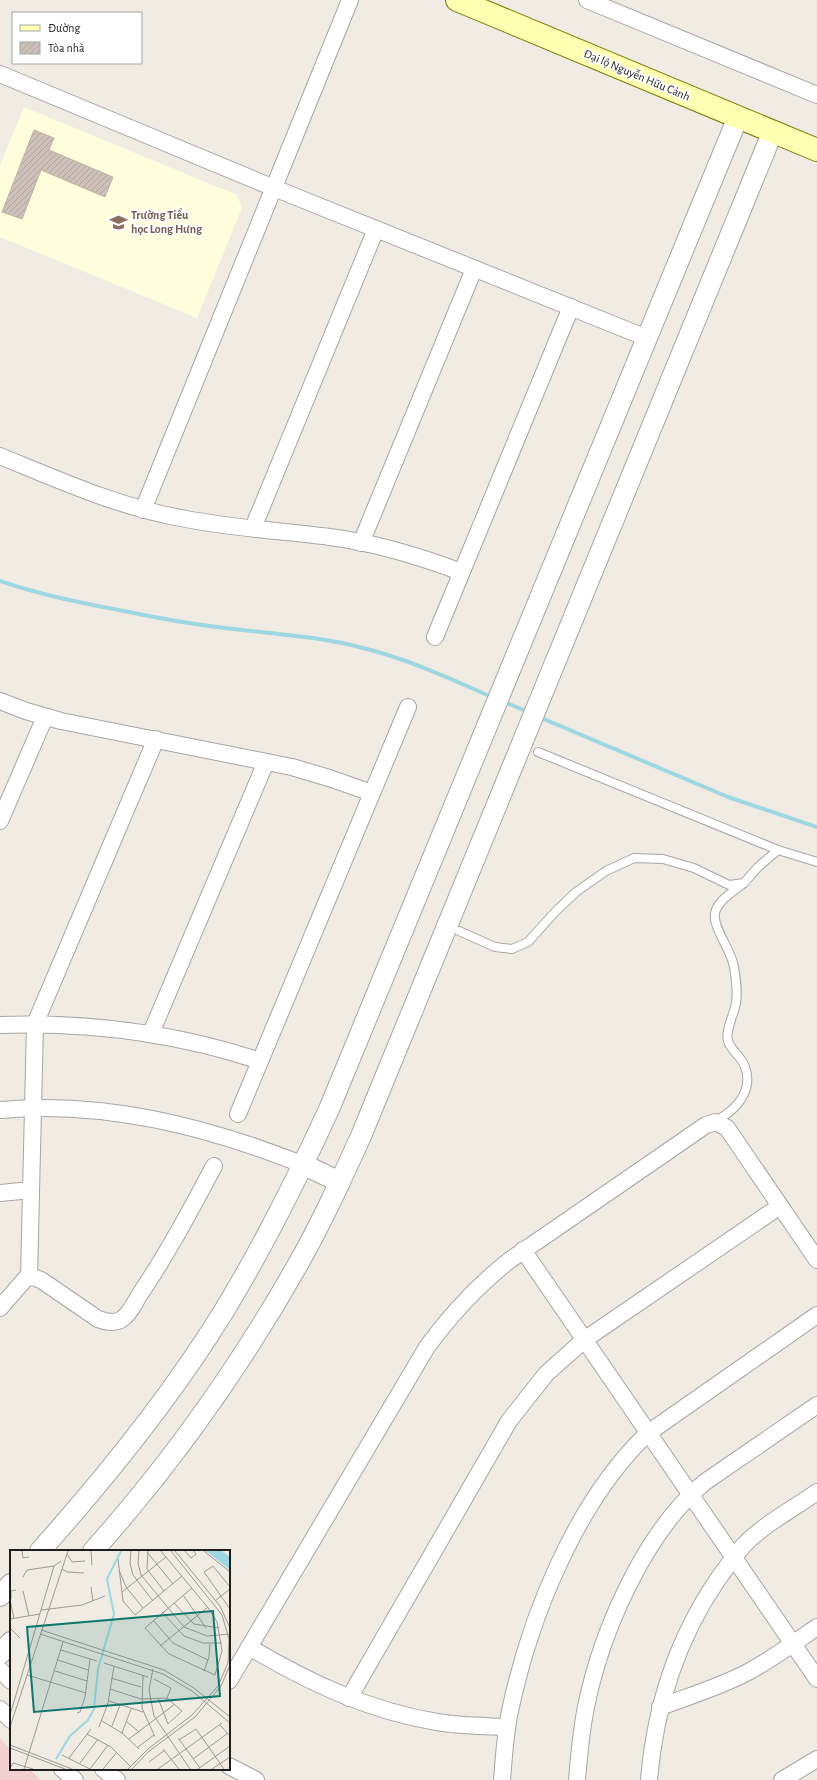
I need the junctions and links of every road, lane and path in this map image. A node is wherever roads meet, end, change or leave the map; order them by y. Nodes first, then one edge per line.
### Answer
1 (350, 0) edge
2 (457, 0) edge
3 (587, 0) edge
4 (0, 74) edge
5 (817, 95) edge
6 (738, 117) junction
7 (773, 132) junction
8 (817, 150) edge
9 (274, 188) junction
10 (376, 229) junction
11 (474, 269) junction
12 (571, 307) junction
13 (647, 338) junction
14 (0, 456) edge
15 (143, 510) junction
16 (253, 528) junction
17 (361, 543) junction
18 (461, 572) junction
19 (435, 637) dead end
20 (0, 702) edge
21 (408, 707) dead end
22 (44, 717) junction
23 (156, 739) junction
24 (538, 752) dead end
25 (266, 762) junction
26 (372, 793) junction
27 (0, 820) edge
28 (778, 850) junction
29 (817, 862) edge
30 (744, 883) junction
31 (459, 932) dead end
32 (35, 1024) junction
33 (0, 1025) edge
34 (151, 1033) junction
35 (260, 1061) junction
36 (34, 1108) junction
37 (0, 1110) edge
38 (238, 1114) dead end
39 (722, 1117) dead end
40 (304, 1165) junction
41 (214, 1166) dead end
42 (340, 1182) junction
43 (32, 1190) junction
44 (0, 1193) edge
45 (780, 1206) junction
46 (523, 1250) junction
47 (817, 1260) edge
48 (29, 1277) junction
49 (0, 1308) edge
50 (817, 1315) edge
51 (584, 1340) junction
52 (817, 1405) edge
53 (648, 1433) junction
54 (817, 1492) edge
55 (690, 1494) junction
56 (41, 1550) edge
57 (94, 1550) edge
58 (734, 1557) junction
59 (10, 1585) edge
60 (0, 1596) edge
61 (817, 1627) edge
62 (10, 1643) edge
63 (793, 1644) junction
64 (249, 1647) junction
65 (0, 1654) edge
66 (0, 1670) edge
67 (230, 1679) edge
68 (817, 1679) edge
69 (10, 1680) edge
70 (349, 1698) junction
71 (660, 1707) junction
72 (0, 1709) edge
73 (10, 1719) edge
74 (507, 1727) junction
75 (817, 1759) edge
76 (230, 1767) edge
77 (63, 1770) edge
78 (104, 1770) edge
79 (76, 1780) edge
80 (118, 1780) edge
81 (256, 1780) edge
82 (502, 1780) edge
83 (577, 1780) edge
84 (649, 1780) edge
85 (782, 1780) edge

1 - 9 street
2 - 6 main road, Đại lộ Nguyễn Hữu Cảnh
3 - 5 street
4 - 9 street
6 - 7 main road, Đại lộ Nguyễn Hữu Cảnh
6 - 13 street
7 - 8 main road, Đại lộ Nguyễn Hữu Cảnh
7 - 42 street
9 - 10 street
9 - 15 street
10 - 11 street
10 - 16 street
11 - 12 street
11 - 17 street
12 - 13 street
12 - 18 street
13 - 40 street
14 - 15 street
15 - 16 street
16 - 17 street
17 - 18 street
18 - 19 street
20 - 22 street
21 - 26 street
22 - 23 street
22 - 27 street
23 - 25 street
23 - 32 street
24 - 28 lane
25 - 26 street
25 - 34 street
26 - 35 street
28 - 29 lane
28 - 30 lane
30 - 31 lane
30 - 39 lane
32 - 33 street
32 - 34 street
32 - 36 street
34 - 35 street
35 - 38 street
36 - 37 street
36 - 40 street
36 - 43 street
40 - 42 street
40 - 56 street
41 - 48 street
42 - 57 street
43 - 44 street
43 - 48 street
45 - 46 street
45 - 47 street
45 - 51 street
46 - 51 street
46 - 64 street
48 - 49 street
50 - 53 street
51 - 53 street
51 - 70 street
52 - 55 street
53 - 55 street
53 - 74 street
54 - 58 street
55 - 58 street
55 - 83 street
58 - 63 street
58 - 71 street
59 - 60 street
61 - 63 street
62 - 65 street
63 - 68 street
63 - 71 street
64 - 67 street
64 - 70 street
66 - 69 street
70 - 74 street
71 - 84 street
72 - 73 street
74 - 82 street
75 - 85 street
76 - 81 street
77 - 79 street
78 - 80 street

